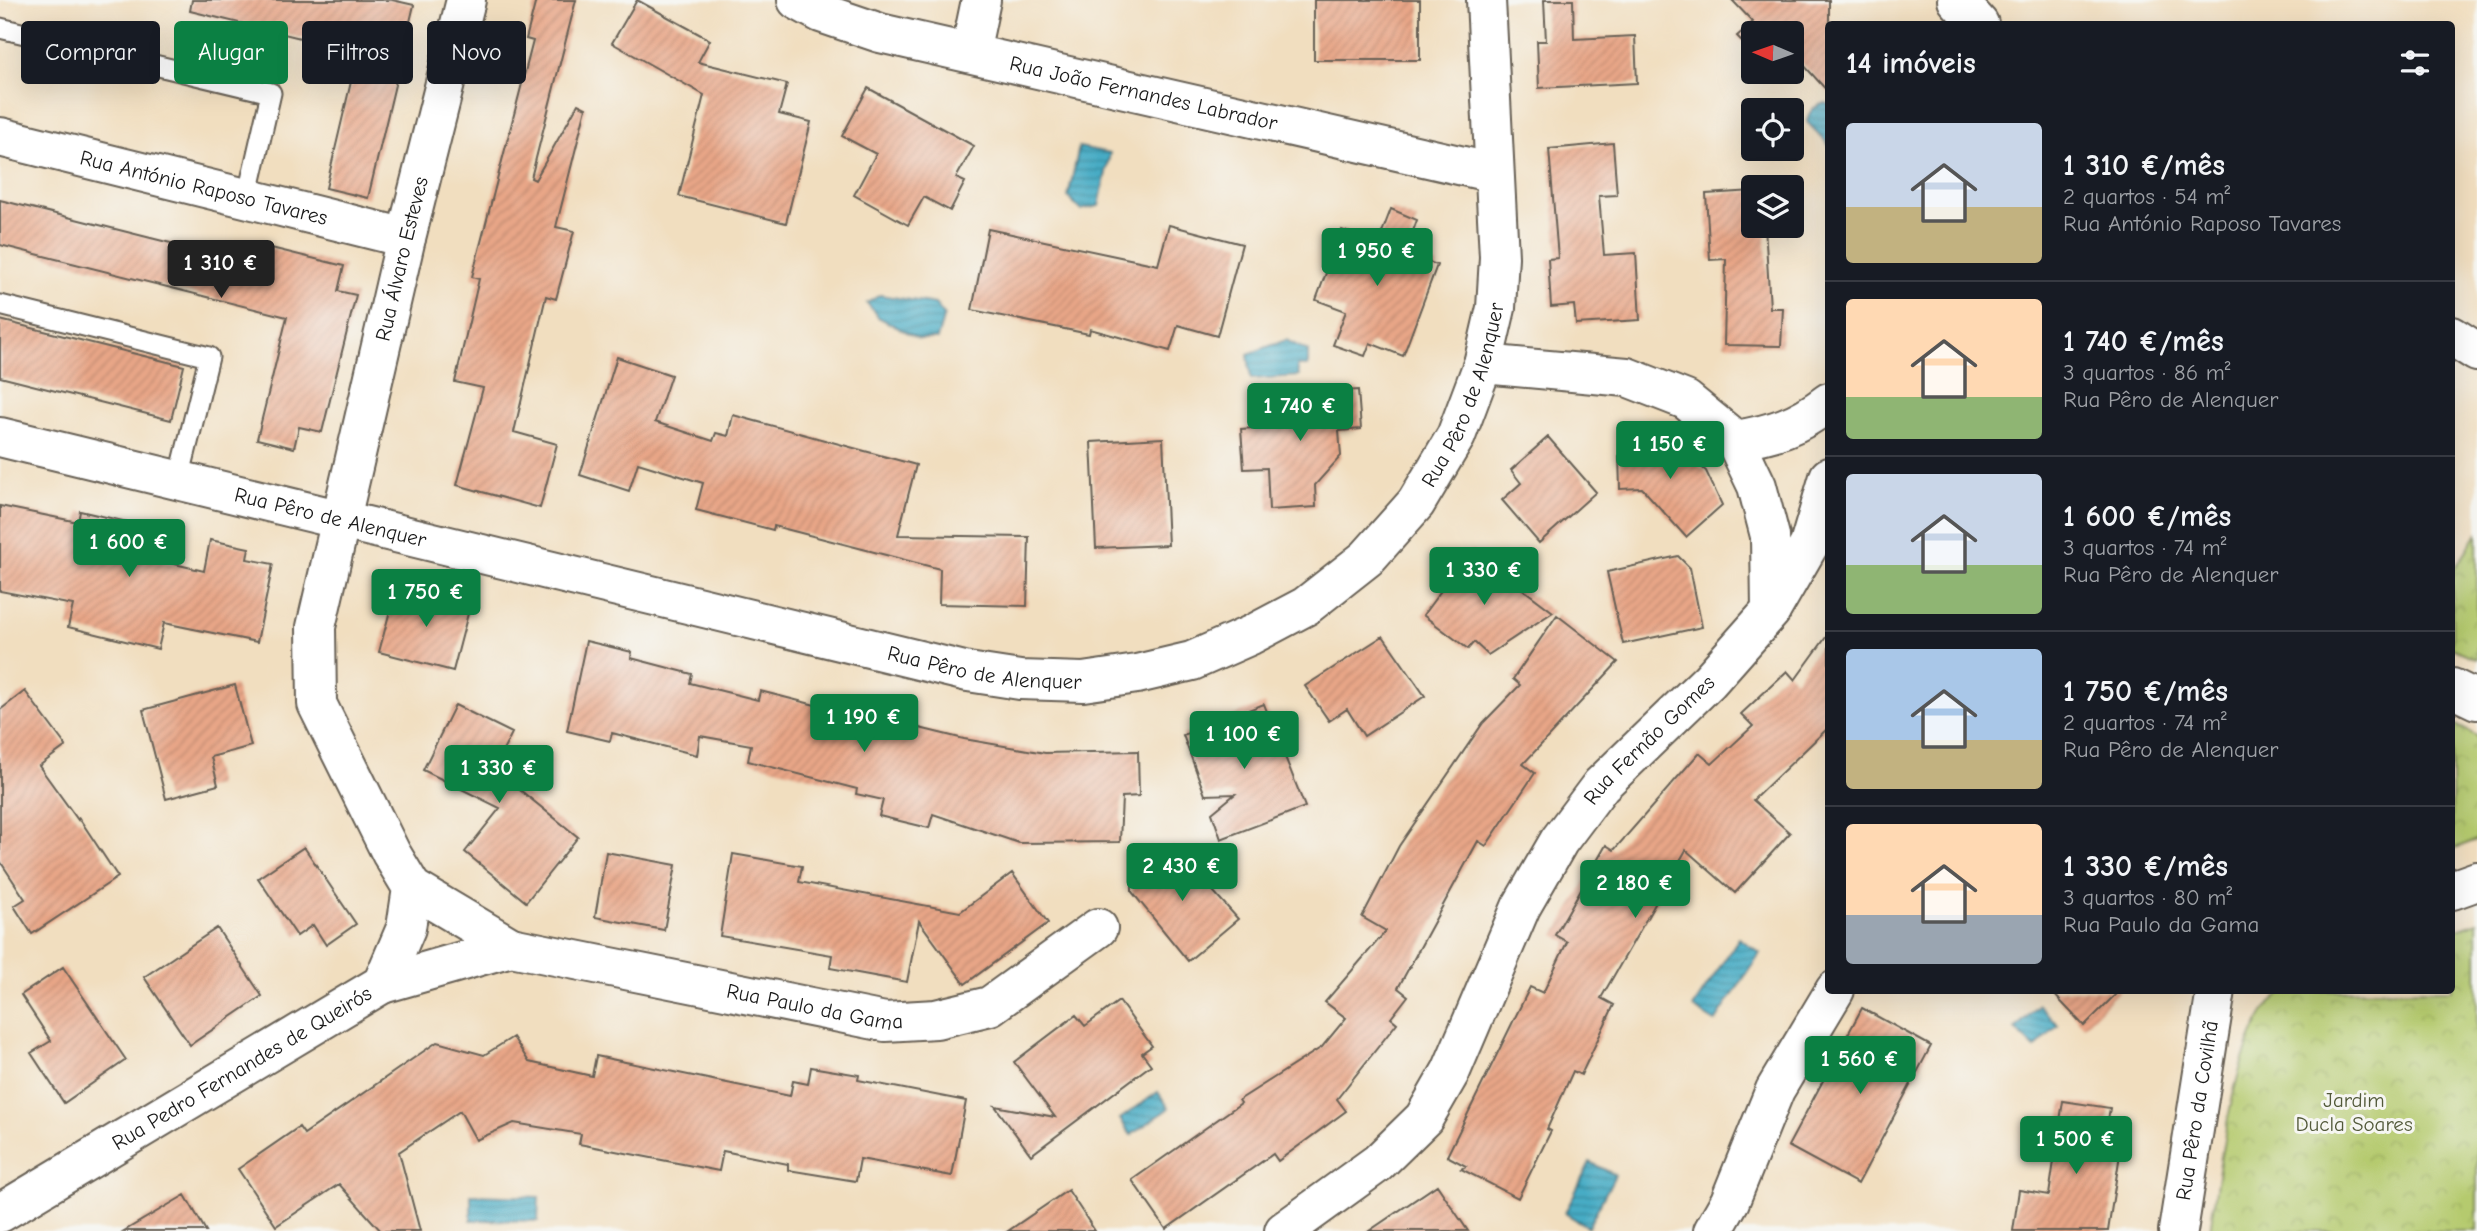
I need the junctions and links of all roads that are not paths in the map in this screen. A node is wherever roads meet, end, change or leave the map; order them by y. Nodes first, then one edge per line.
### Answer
1 (466, 0) edge
2 (797, 0) edge
3 (981, 0) edge
4 (1486, 0) edge
5 (1957, 0) edge
6 (1976, 21) edge
7 (0, 28) edge
8 (970, 53) junction
9 (0, 137) edge
10 (1494, 173) junction
11 (247, 198) junction
12 (407, 238) junction
13 (0, 304) edge
14 (2455, 338) edge
15 (2477, 352) edge
16 (1483, 364) junction
17 (1825, 405) edge
18 (0, 437) edge
19 (1735, 440) junction
20 (178, 479) junction
21 (1825, 491) edge
22 (340, 519) junction
23 (1771, 611) junction
24 (2455, 689) edge
25 (2477, 700) edge
26 (2477, 881) edge
27 (412, 888) junction
28 (2455, 889) edge
29 (1098, 928) dead end
30 (511, 947) junction
31 (382, 984) junction
32 (1833, 994) edge
33 (2215, 994) edge
34 (0, 1213) edge
35 (1283, 1231) edge
36 (1713, 1231) edge
37 (2178, 1231) edge

1 - 12 street, Rua Álvaro Esteves
2 - 8 street, Rua João Fernandes Labrador
3 - 8 street
4 - 10 street, Rua Pêro de Alenquer
5 - 6 street
7 - 11 lane
8 - 10 street, Rua João Fernandes Labrador
9 - 11 street, Rua António Raposo Tavares
10 - 16 street, Rua Pêro de Alenquer
11 - 12 street, Rua António Raposo Tavares
12 - 22 street, Rua Álvaro Esteves
13 - 20 lane
14 - 15 street
16 - 19 street
16 - 22 street, Rua Pêro de Alenquer
17 - 19 street
18 - 20 street, Rua Pêro de Alenquer
19 - 23 street
20 - 22 street, Rua Pêro de Alenquer
21 - 23 street, Rua Fernão Gomes
22 - 27 street
23 - 35 street, Rua Fernão Gomes
24 - 25 street
26 - 28 street
27 - 30 street, Rua Paulo da Gama
27 - 31 street, Rua Pedro Fernandes de Queirós
29 - 30 street, Rua Paulo da Gama
30 - 31 street, Rua Paulo da Gama
31 - 34 street, Rua Pedro Fernandes de Queirós
32 - 36 street
33 - 37 street, Rua Pêro da Covilhã

